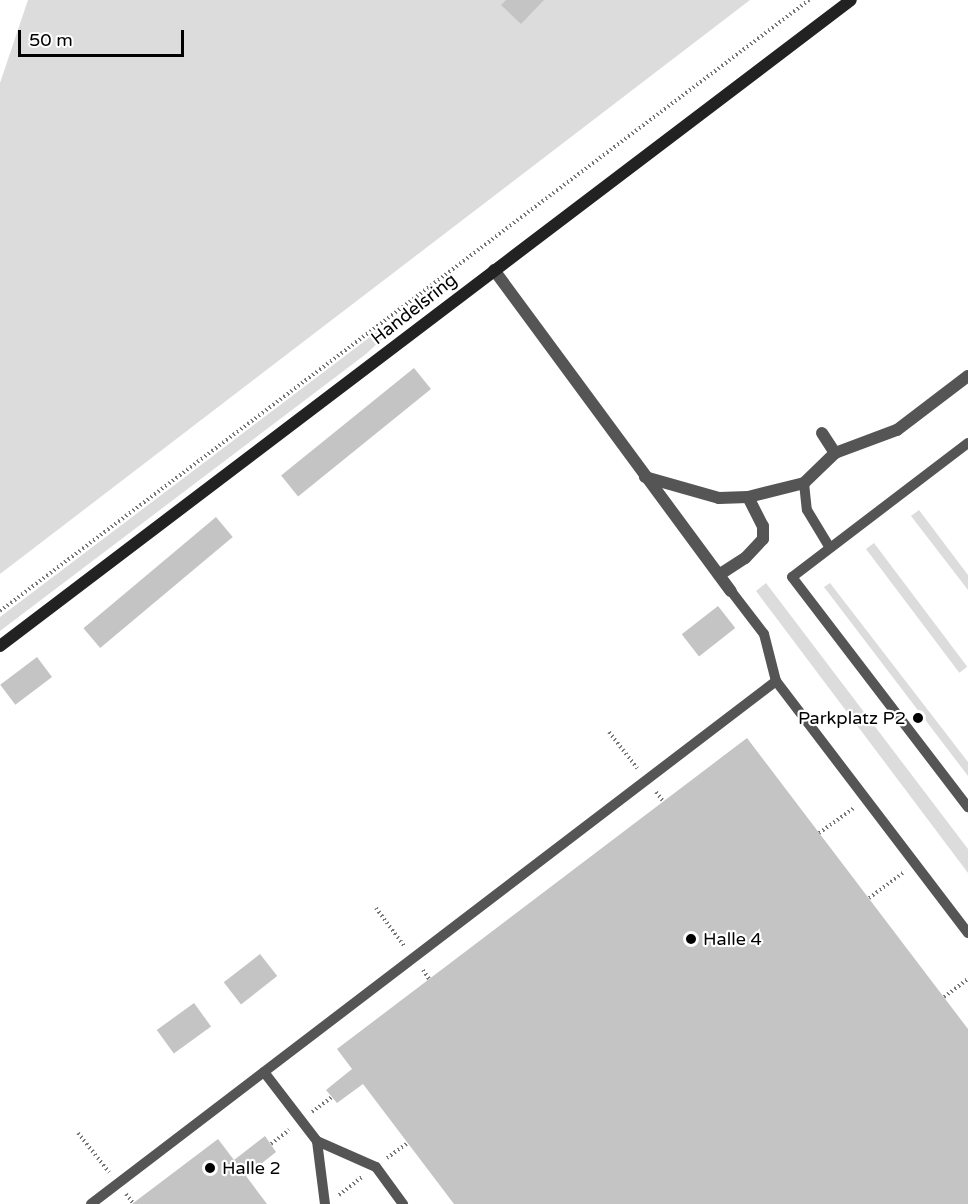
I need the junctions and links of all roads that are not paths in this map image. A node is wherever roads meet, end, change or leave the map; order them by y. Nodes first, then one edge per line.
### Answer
1 (851, 0) edge
2 (494, 270) junction
3 (968, 376) edge
4 (822, 433) dead end
5 (968, 443) edge
6 (835, 453) junction
7 (645, 477) junction
8 (804, 483) junction
9 (748, 497) junction
10 (830, 548) junction
11 (719, 575) junction
12 (731, 591) joint
13 (0, 646) edge
14 (776, 681) junction
15 (968, 807) edge
16 (968, 933) edge
17 (264, 1072) junction
18 (318, 1141) junction
19 (91, 1204) edge
20 (325, 1204) edge
21 (403, 1204) edge

1 - 2 main road, Handelsring
2 - 7 street
2 - 13 main road, Handelsring
3 - 6 street
4 - 6 street
5 - 10 lane
6 - 8 street
7 - 9 street
7 - 11 street
8 - 9 street
8 - 10 lane
9 - 11 street
10 - 15 lane
11 - 12 street
12 - 14 lane
14 - 16 lane
14 - 17 lane
17 - 18 lane
17 - 19 lane
18 - 20 lane
18 - 21 lane

